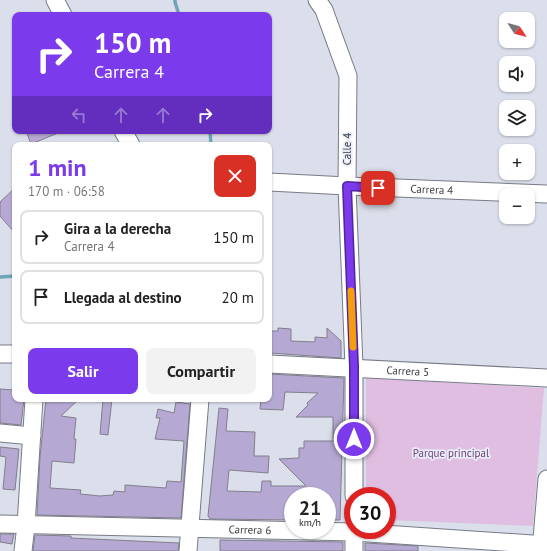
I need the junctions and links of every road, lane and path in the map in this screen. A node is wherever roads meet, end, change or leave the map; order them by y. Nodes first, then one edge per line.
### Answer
1 (55, 0) edge
2 (317, 0) edge
3 (61, 12) edge
4 (272, 182) edge
5 (347, 186) junction
6 (547, 194) edge
7 (0, 354) edge
8 (12, 354) edge
9 (272, 364) edge
10 (354, 367) junction
11 (547, 378) edge
12 (34, 402) edge
13 (200, 402) edge
14 (0, 433) edge
15 (32, 436) junction
16 (547, 479) edge
17 (354, 487) edge
18 (0, 524) edge
19 (26, 525) junction
20 (190, 528) junction
21 (344, 531) edge
22 (396, 535) edge
23 (354, 539) edge
24 (543, 547) edge
25 (23, 551) edge
26 (188, 551) edge
27 (354, 551) edge

1 - 3 street
2 - 5 street, Calle 4
4 - 5 street, Carrera 4
5 - 6 street, Carrera 4
5 - 10 street, Calle 4
7 - 8 street
9 - 10 street, Carrera 5
10 - 11 street, Carrera 5
10 - 17 street, Calle 4
12 - 15 street
13 - 20 street
14 - 15 street
15 - 19 street
16 - 24 street
18 - 19 street, Carrera 6
19 - 20 street, Carrera 6
19 - 25 street
20 - 21 street, Carrera 6
20 - 26 street
22 - 24 street, Carrera 6
23 - 27 street

